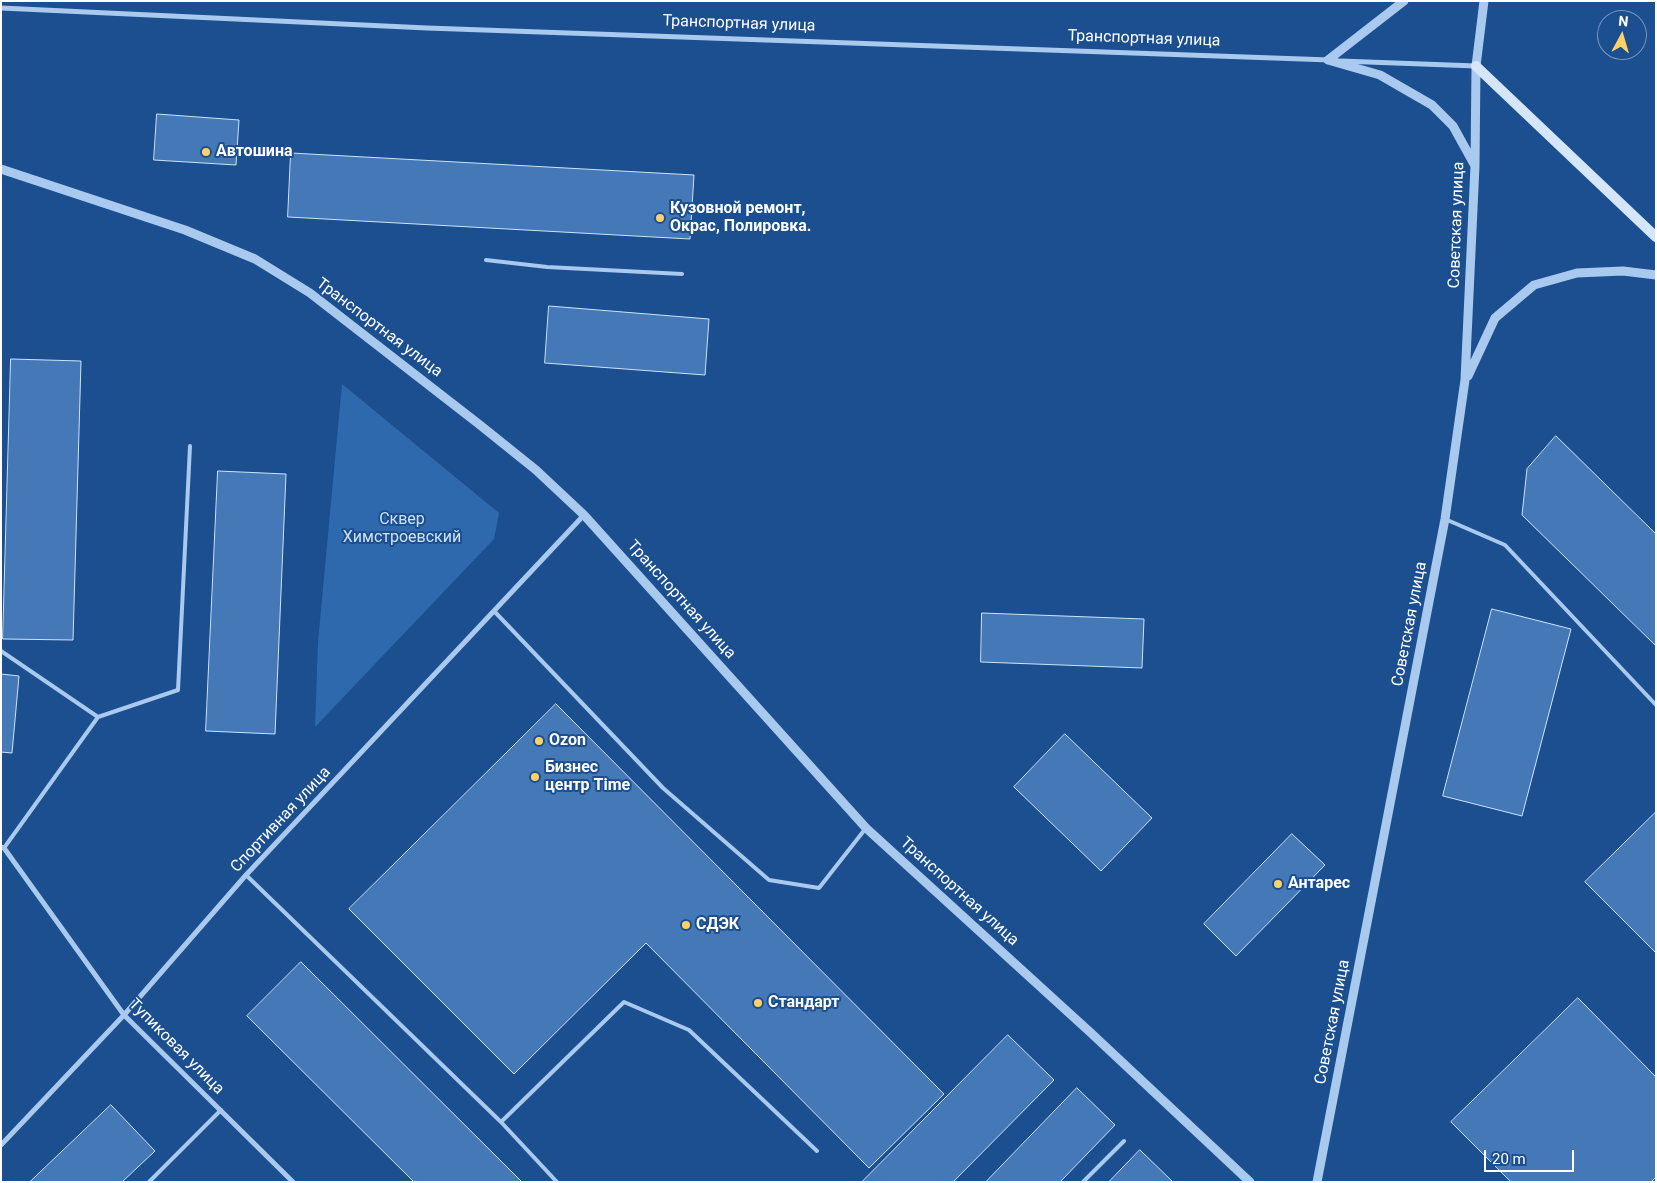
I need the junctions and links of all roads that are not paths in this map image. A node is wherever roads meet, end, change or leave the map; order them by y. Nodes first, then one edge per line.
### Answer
1 (1404, 1) edge
2 (1484, 1) edge
3 (1, 8) edge
4 (1328, 60) junction
5 (1476, 66) junction
6 (1475, 166) junction
7 (1, 169) edge
8 (1656, 237) edge
9 (486, 260) dead end
10 (682, 274) dead end
11 (1656, 275) edge
12 (1465, 380) junction
13 (190, 446) dead end
14 (584, 515) junction
15 (1445, 519) junction
16 (494, 611) junction
17 (1, 651) edge
18 (1656, 705) edge
19 (98, 717) junction
20 (866, 828) junction
21 (3, 848) edge
22 (246, 875) junction
23 (124, 1015) junction
24 (221, 1110) junction
25 (501, 1122) junction
26 (1124, 1141) dead end
27 (1, 1145) edge
28 (817, 1151) dead end
29 (149, 1182) edge
30 (293, 1182) edge
31 (557, 1182) edge
32 (1083, 1182) edge
33 (1250, 1182) edge
34 (1317, 1182) edge

1 - 4 street
2 - 5 street, Советская улица
3 - 4 street, Транспортная улица
4 - 5 street, Транспортная улица
4 - 6 street
5 - 6 street, Советская улица
5 - 8 main road
6 - 12 street, Советская улица
7 - 14 street, Транспортная улица
9 - 10 lane
11 - 12 street
12 - 15 street, Советская улица
13 - 19 lane
14 - 16 street, Спортивная улица
14 - 20 street, Транспортная улица
15 - 18 lane
15 - 34 street, Советская улица
16 - 20 lane
16 - 22 street, Спортивная улица
17 - 19 lane
19 - 21 lane
20 - 33 street, Транспортная улица
21 - 23 street, Тупиковая улица
22 - 23 street, Спортивная улица
22 - 25 lane
23 - 24 street, Тупиковая улица
23 - 27 street, Спортивная улица
24 - 29 lane
24 - 30 street, Тупиковая улица
25 - 28 lane
25 - 31 lane
26 - 32 lane

